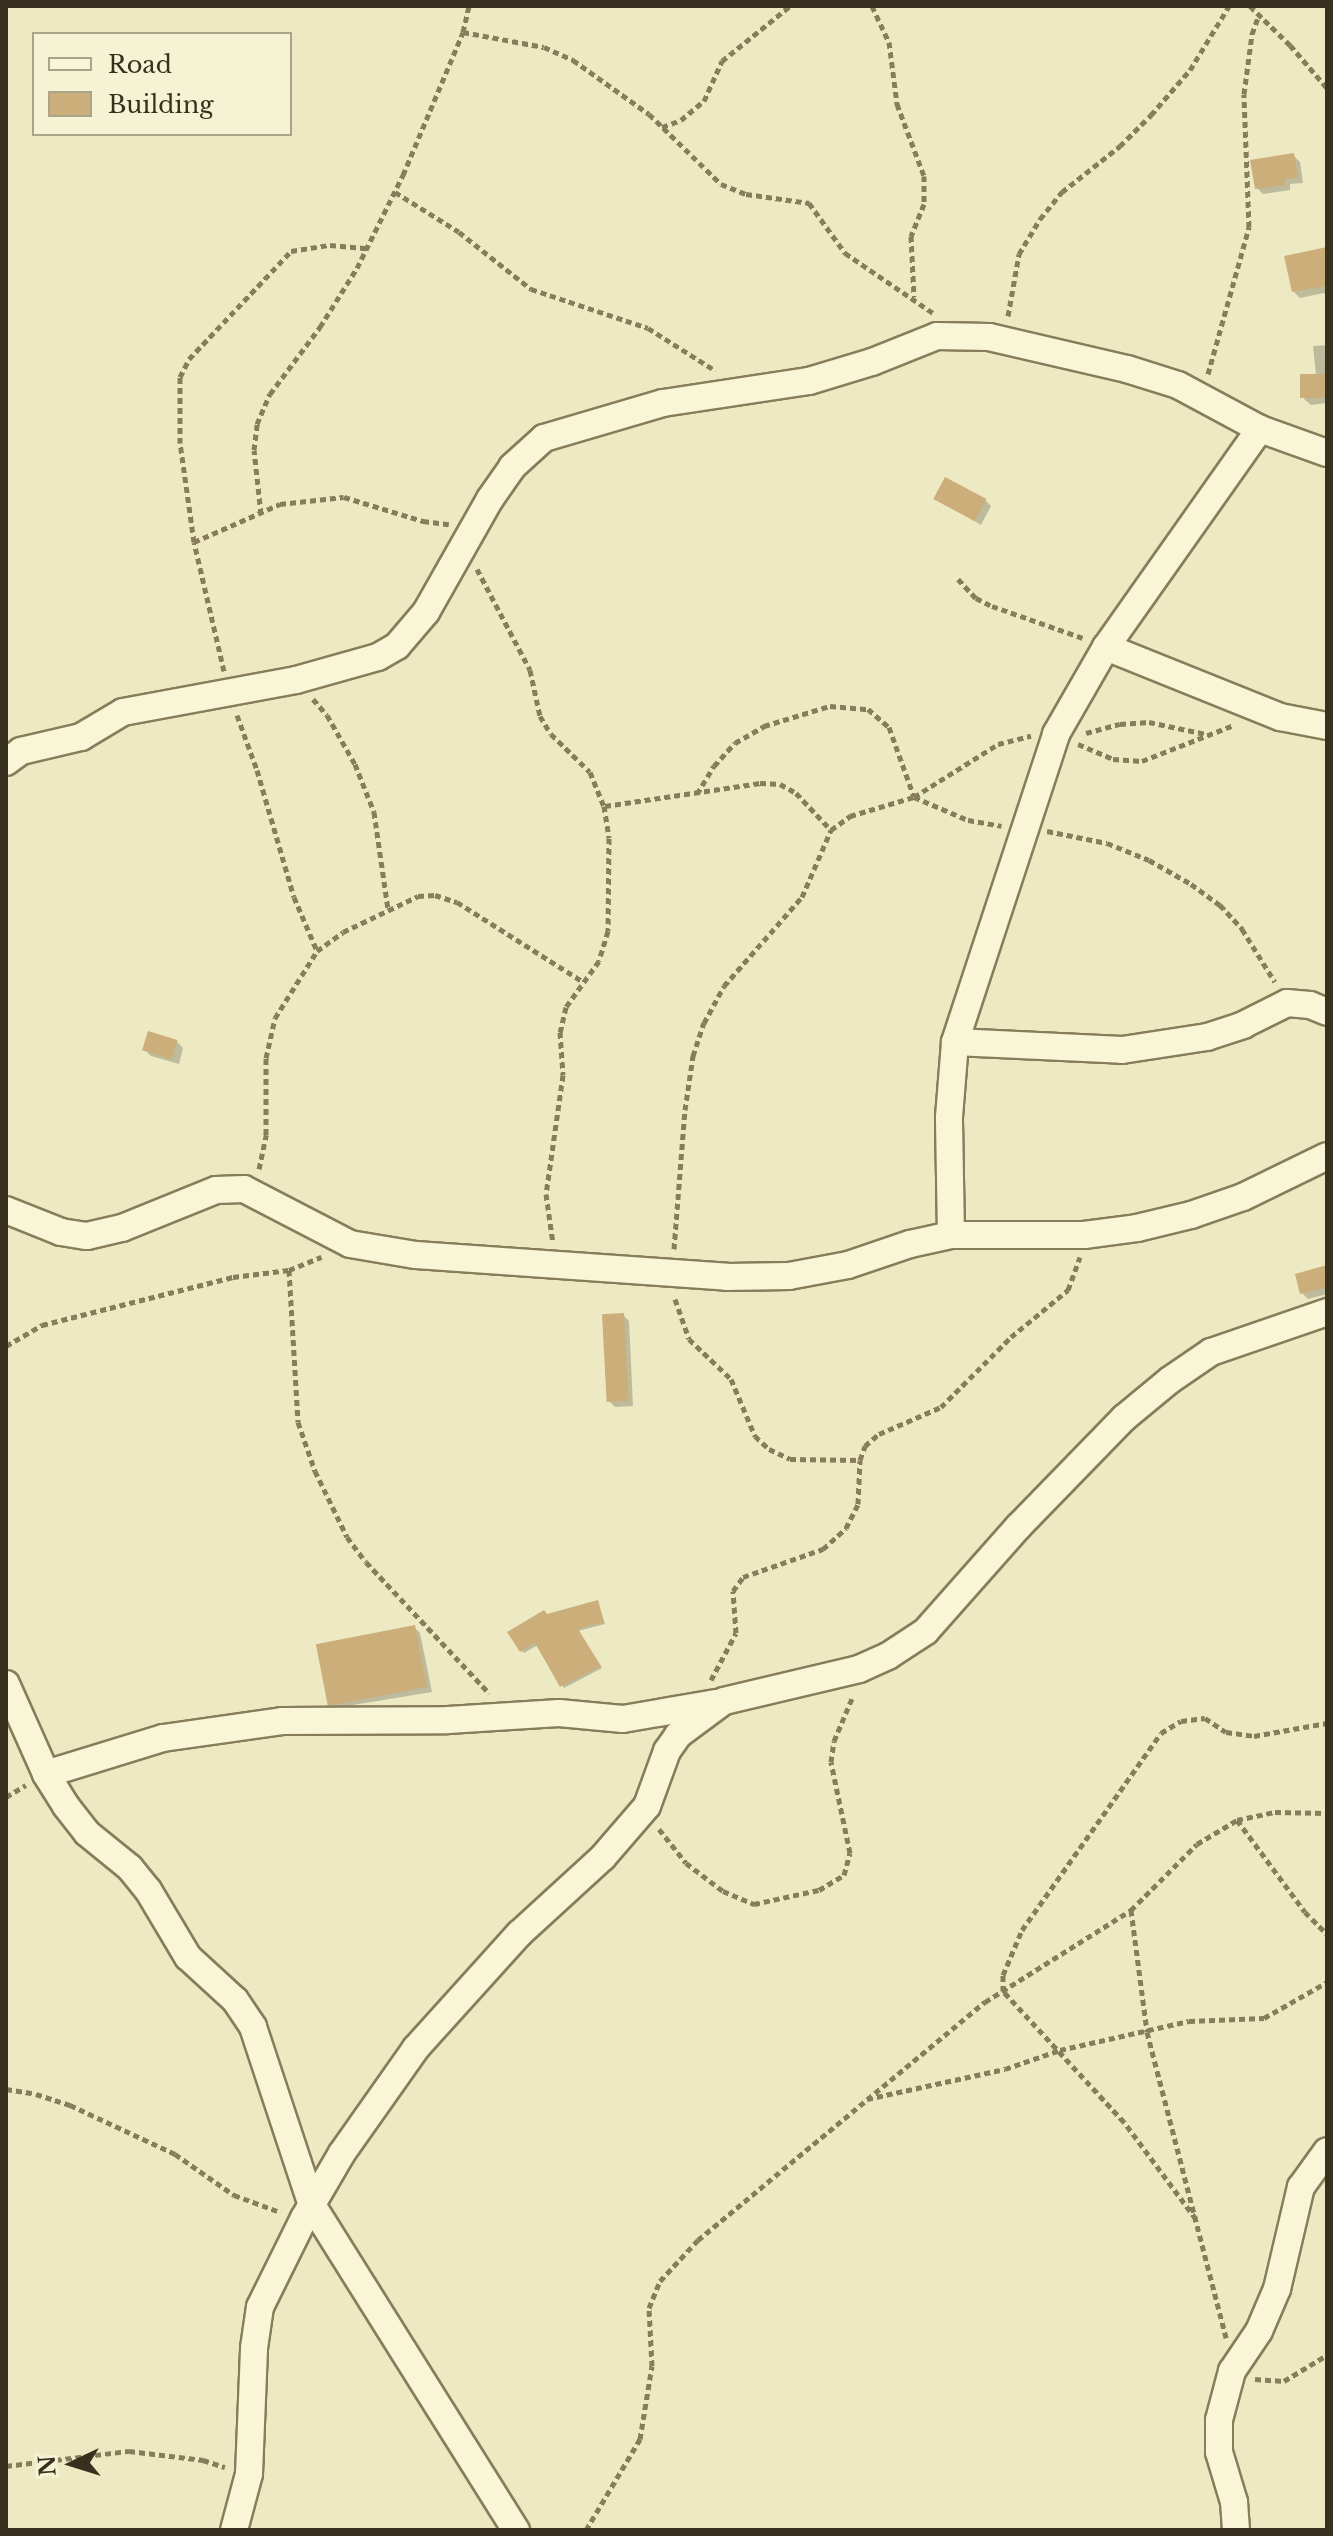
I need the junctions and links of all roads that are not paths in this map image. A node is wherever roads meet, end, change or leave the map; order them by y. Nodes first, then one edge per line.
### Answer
1 (1260, 429) junction
2 (1327, 453) edge
3 (1106, 647) junction
4 (1327, 726) edge
5 (6, 762) edge
6 (1327, 1012) edge
7 (955, 1042) junction
8 (1327, 1156) edge
9 (6, 1210) edge
10 (951, 1235) junction
11 (1327, 1312) edge
12 (6, 1684) edge
13 (715, 1703) junction
14 (46, 1774) junction
15 (1327, 2151) edge
16 (308, 2212) junction
17 (234, 2530) edge
18 (516, 2530) edge
19 (1236, 2530) edge

1 - 2 street
1 - 3 street
1 - 5 street
3 - 4 street
3 - 7 street
6 - 7 street
7 - 10 street
8 - 10 street
9 - 10 street
11 - 13 street
12 - 14 street
13 - 14 street
13 - 16 street
14 - 16 street
15 - 19 street
16 - 17 street
16 - 18 street

